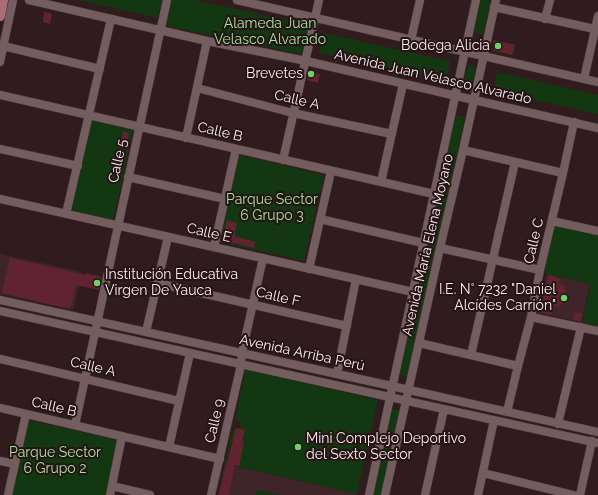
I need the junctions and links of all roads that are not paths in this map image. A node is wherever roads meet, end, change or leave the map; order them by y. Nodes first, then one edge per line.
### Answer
1 (3, 0) edge
2 (13, 0) edge
3 (29, 0) edge
4 (167, 0) edge
5 (237, 0) edge
6 (319, 0) edge
7 (420, 0) edge
8 (476, 0) edge
9 (550, 0) edge
10 (266, 3) edge
11 (495, 4) edge
12 (0, 16) edge
13 (598, 16) edge
14 (315, 18) junction
15 (111, 19) junction
16 (545, 19) junction
17 (595, 29) junction
18 (160, 30) junction
19 (208, 40) junction
20 (411, 40) junction
21 (3, 46) junction
22 (464, 51) junction
23 (483, 56) junction
24 (306, 61) junction
25 (0, 62) edge
26 (100, 69) junction
27 (584, 79) junction
28 (598, 82) edge
29 (403, 84) junction
30 (197, 88) junction
31 (0, 95) edge
32 (455, 96) junction
33 (474, 100) junction
34 (293, 113) junction
35 (89, 116) junction
36 (574, 122) junction
37 (139, 127) junction
38 (598, 128) edge
39 (392, 134) junction
40 (186, 138) junction
41 (0, 149) edge
42 (236, 149) junction
43 (463, 150) junction
44 (283, 160) junction
45 (515, 162) junction
46 (78, 166) junction
47 (331, 171) junction
48 (563, 173) junction
49 (128, 177) junction
50 (381, 182) junction
51 (434, 194) junction
52 (0, 199) edge
53 (225, 199) junction
54 (66, 214) junction
55 (320, 219) junction
56 (552, 221) junction
57 (118, 226) junction
58 (598, 231) edge
59 (168, 237) junction
60 (423, 243) junction
61 (214, 247) junction
62 (440, 248) junction
63 (263, 258) junction
64 (493, 260) junction
65 (309, 269) junction
66 (540, 270) junction
67 (356, 279) junction
68 (157, 283) junction
69 (412, 292) junction
70 (0, 300) edge
71 (253, 305) junction
72 (0, 311) edge
73 (531, 317) junction
74 (347, 326) junction
75 (96, 327) junction
76 (581, 327) junction
77 (598, 331) edge
78 (146, 332) junction
79 (419, 343) junction
80 (190, 353) junction
81 (242, 353) junction
82 (471, 355) junction
83 (0, 359) edge
84 (241, 365) junction
85 (518, 366) junction
86 (337, 374) junction
87 (85, 379) junction
88 (392, 386) junction
89 (409, 390) junction
90 (390, 397) junction
91 (179, 401) junction
92 (406, 401) junction
93 (0, 408) edge
94 (444, 409) junction
95 (507, 412) junction
96 (26, 414) junction
97 (494, 420) junction
98 (558, 424) junction
99 (75, 426) junction
100 (598, 432) edge
101 (122, 436) junction
102 (595, 442) edge
103 (169, 447) junction
104 (220, 459) junction
105 (0, 461) edge
106 (14, 464) junction
107 (483, 473) junction
108 (112, 486) junction
109 (8, 495) edge
110 (110, 495) edge
111 (150, 495) edge
112 (211, 495) edge
113 (369, 495) edge
114 (385, 495) edge
115 (425, 495) edge
116 (478, 495) edge
117 (573, 495) edge
118 (580, 495) edge

1 - 12 main road
2 - 21 street
3 - 15 street, Avenida Juan Velasco Alvarado
4 - 18 street, Calle 5
5 - 10 street
6 - 14 street
7 - 20 street
8 - 22 street, Avenida María Elena Moyano
9 - 16 street
10 - 14 street
11 - 16 street
11 - 23 street, Avenida María Elena Moyano
13 - 17 street
14 - 20 street
14 - 24 street
15 - 18 street, Avenida Juan Velasco Alvarado
15 - 26 street
16 - 17 street
17 - 27 street
18 - 19 street, Avenida Juan Velasco Alvarado
18 - 37 street, Calle 5
19 - 24 street, Avenida Juan Velasco Alvarado
19 - 30 street
20 - 22 street
21 - 25 street
21 - 26 street
22 - 23 street
22 - 32 street, Avenida María Elena Moyano
23 - 27 street
23 - 33 street, Avenida María Elena Moyano
24 - 29 street, Avenida Juan Velasco Alvarado
24 - 34 street
26 - 35 street
27 - 28 street
29 - 32 street, Avenida Juan Velasco Alvarado
29 - 39 street
30 - 34 street, Calle A
30 - 40 street
31 - 35 street, Calle B
32 - 33 street, Avenida Juan Velasco Alvarado
32 - 51 street, Avenida María Elena Moyano
33 - 36 street, Avenida Juan Velasco Alvarado
33 - 43 street, Avenida María Elena Moyano
34 - 39 street, Calle A
34 - 44 street
35 - 37 street, Calle B
35 - 46 street
36 - 38 street, Avenida Juan Velasco Alvarado
36 - 48 street, Calle C
37 - 40 street, Calle B
37 - 49 street, Calle 5
39 - 50 street
40 - 42 street, Calle B
41 - 46 street
42 - 44 street, Calle B
42 - 53 street
43 - 45 street
43 - 62 street, Avenida María Elena Moyano
44 - 47 street, Calle B
45 - 48 street
45 - 64 street
46 - 54 street
47 - 50 street, Calle B
47 - 55 street
48 - 56 street, Calle C
49 - 53 street
49 - 57 street, Calle 5
50 - 51 street, Calle B
51 - 60 street, Avenida María Elena Moyano
52 - 54 street, Calle E
53 - 61 street
54 - 57 street, Calle E
55 - 60 street
55 - 65 street
56 - 58 street
56 - 66 street, Calle C
57 - 59 street, Calle E
57 - 75 street, Calle 5
59 - 61 street, Calle E
59 - 68 street
60 - 69 street, Avenida María Elena Moyano
61 - 63 street, Calle E
62 - 64 street
62 - 79 street, Avenida María Elena Moyano
63 - 65 street, Calle E
63 - 71 street, Calle 9
64 - 66 street
64 - 82 street
65 - 67 street, Calle E
66 - 73 street, Calle C
67 - 69 street, Calle E
67 - 74 street
68 - 71 street, Calle F
68 - 78 street
69 - 88 street, Avenida María Elena Moyano
70 - 75 street, Avenida Arriba Perú
71 - 74 street, Calle F
71 - 81 street, Calle 9
72 - 75 street, Avenida Arriba Perú
73 - 76 street
73 - 85 street, Calle C
74 - 86 street
75 - 78 street, Avenida Arriba Perú
75 - 80 street, Avenida Arriba Perú
75 - 87 street, Calle 5
76 - 77 street
76 - 98 street
78 - 81 street, Avenida Arriba Perú
79 - 82 street
79 - 89 street, Avenida María Elena Moyano
80 - 84 street, Avenida Arriba Perú
80 - 91 street
81 - 84 street, Calle 9
81 - 86 street, Avenida Arriba Perú
82 - 85 street
83 - 87 street, Calle A
84 - 90 street, Avenida Arriba Perú
84 - 104 street, Calle 9
85 - 95 street, Calle C
86 - 88 street, Avenida Arriba Perú
87 - 91 street, Calle A
87 - 99 street, Calle 5
88 - 89 street, Avenida Arriba Perú
88 - 90 street, Avenida María Elena Moyano
89 - 92 street, Avenida María Elena Moyano
89 - 95 street, Avenida Arriba Perú
90 - 92 street, Avenida Arriba Perú
90 - 113 street, Avenida María Elena Moyano
91 - 103 street
92 - 94 street, Avenida Arriba Perú
92 - 114 street, Avenida María Elena Moyano
93 - 96 street, Calle B
94 - 97 street, Avenida Arriba Perú
94 - 115 street
95 - 98 street, Avenida Arriba Perú
96 - 99 street, Calle B
96 - 106 street
97 - 102 street, Avenida Arriba Perú
97 - 107 street
98 - 100 street, Avenida Arriba Perú
99 - 101 street, Calle B
101 - 103 street, Calle B
101 - 108 street
102 - 118 street
103 - 104 street, Calle B
104 - 112 street, Calle 9
105 - 106 street
106 - 109 street
107 - 116 street
107 - 117 street
108 - 110 street
108 - 111 street

